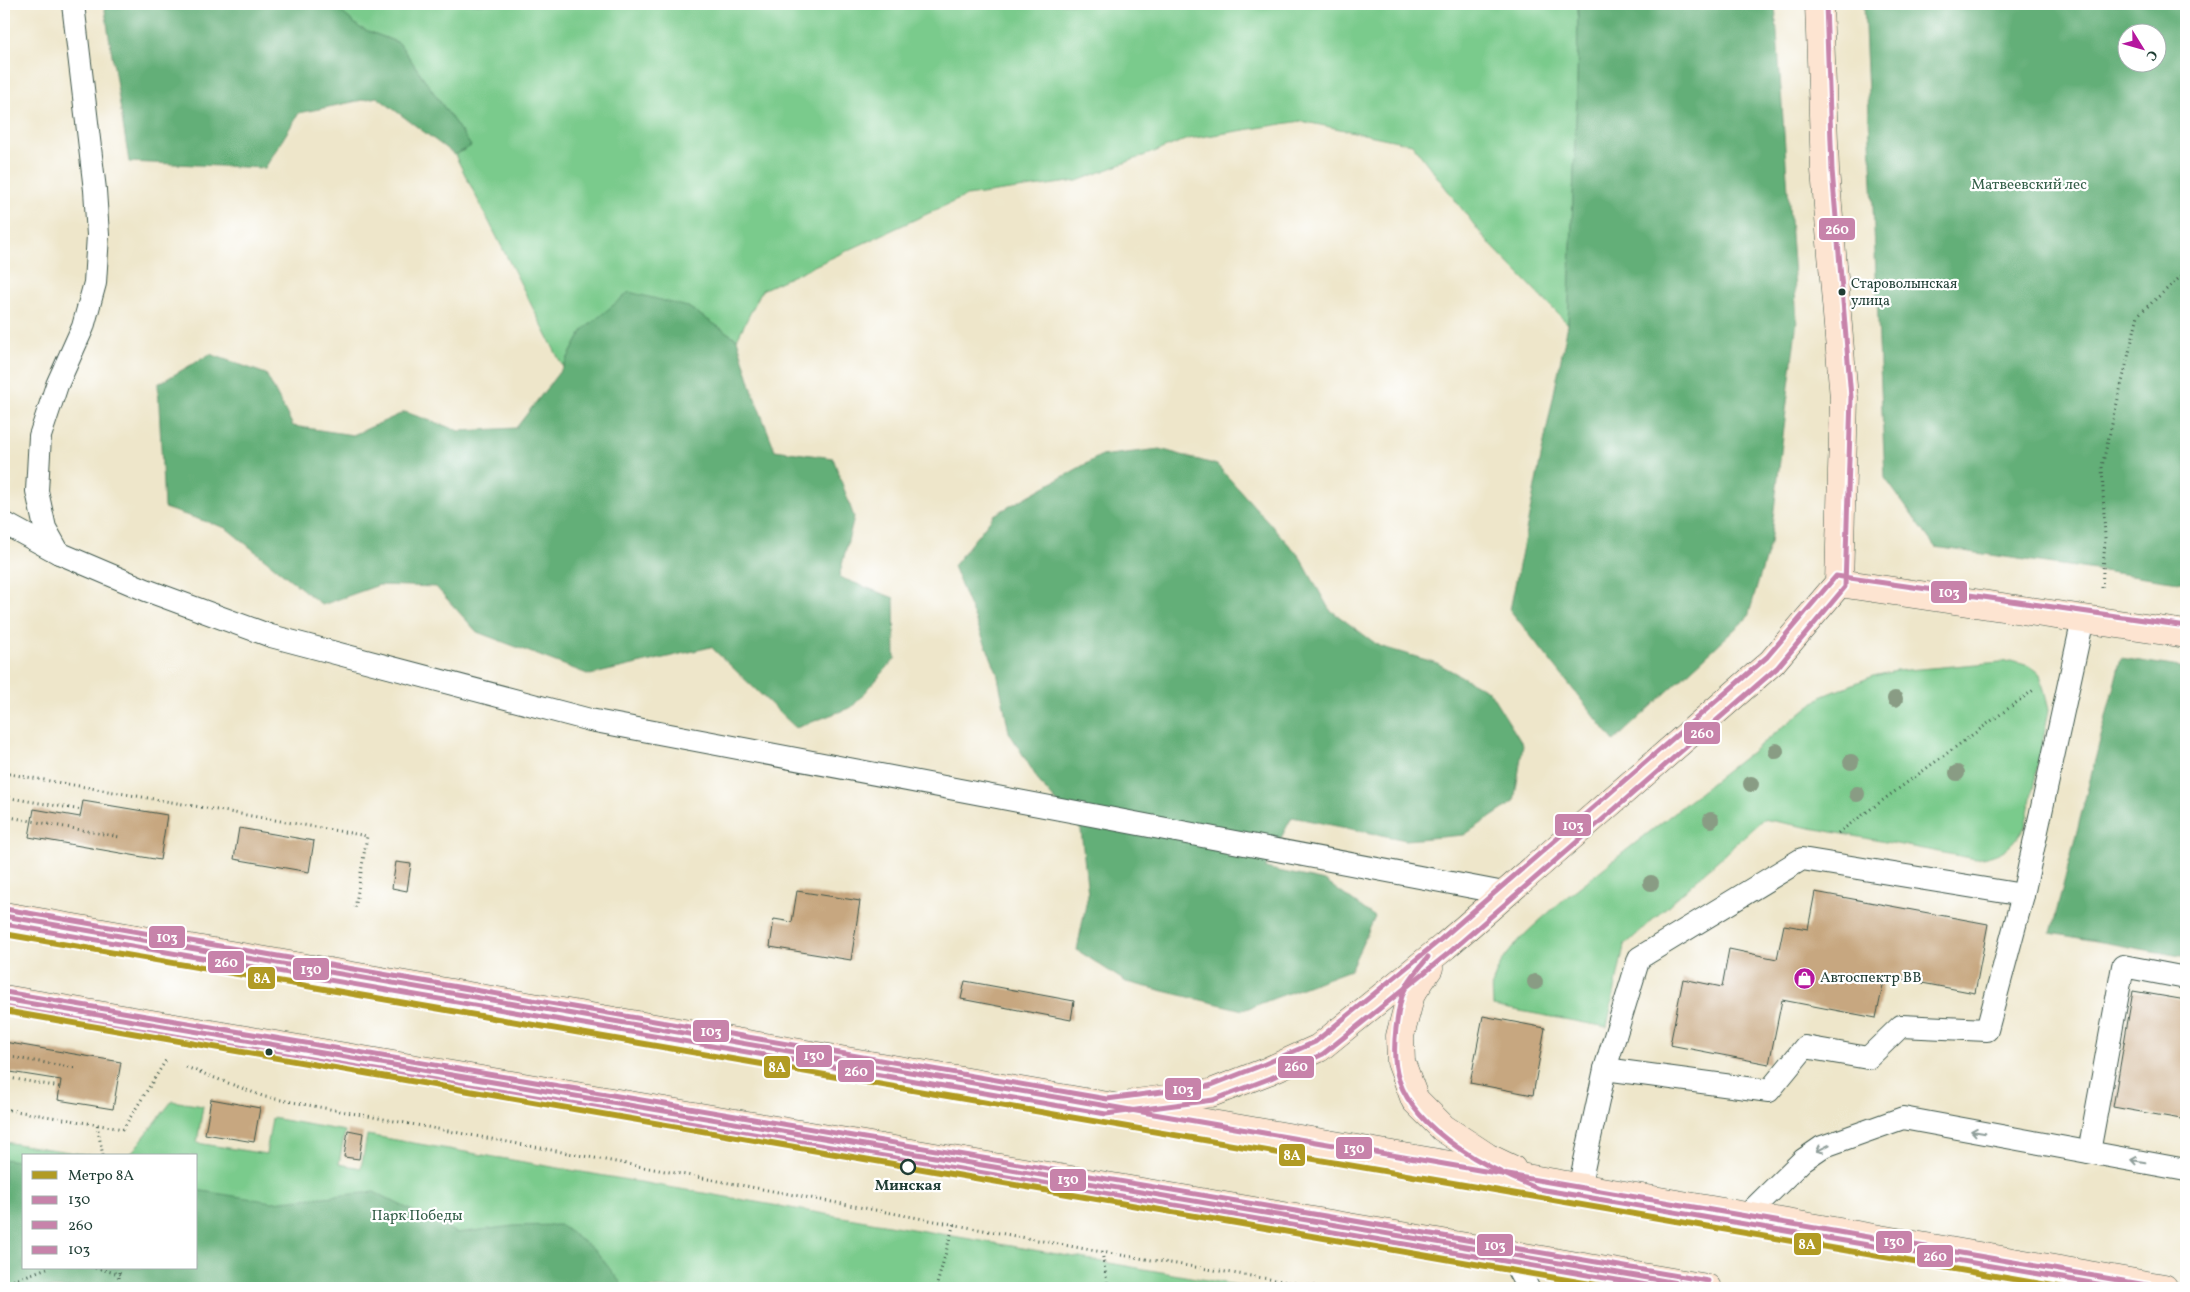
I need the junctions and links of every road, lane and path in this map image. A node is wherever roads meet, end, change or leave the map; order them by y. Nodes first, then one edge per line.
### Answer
1 (74, 4) edge
2 (1819, 4) edge
3 (2186, 272) edge
4 (4, 523) edge
5 (59, 553) junction
6 (1839, 583) junction
7 (2091, 621) junction
8 (2186, 634) edge
9 (2074, 661) junction
10 (4, 773) edge
11 (4, 797) edge
12 (82, 810) dead end
13 (4, 816) edge
14 (120, 837) dead end
15 (1802, 858) junction
16 (1504, 893) junction
17 (2023, 895) junction
18 (355, 909) dead end
19 (4, 916) edge
20 (1445, 946) junction
21 (2186, 978) edge
22 (4, 999) edge
23 (4, 1056) edge
24 (157, 1058) dead end
25 (185, 1067) dead end
26 (76, 1068) dead end
27 (1605, 1069) junction
28 (4, 1077) edge
29 (60, 1087) dead end
30 (1107, 1107) junction
31 (4, 1109) edge
32 (97, 1125) junction
33 (2089, 1152) junction
34 (103, 1154) edge
35 (2186, 1170) edge
36 (1540, 1182) junction
37 (1579, 1188) junction
38 (1745, 1217) junction
39 (954, 1223) junction
40 (1102, 1252) junction
41 (1510, 1255) junction
42 (42, 1270) edge
43 (103, 1270) edge
44 (119, 1270) edge
45 (120, 1274) junction
46 (4, 1284) edge
47 (119, 1288) edge
48 (936, 1288) edge
49 (1108, 1288) edge
50 (1325, 1288) edge
51 (1528, 1288) edge
52 (1707, 1288) edge
53 (2164, 1288) edge

1 - 5 lane
2 - 6 main road
3 - 7 path
4 - 5 lane
5 - 16 lane
6 - 7 main road
6 - 16 main road
7 - 8 main road
7 - 9 lane
9 - 15 path
9 - 17 lane
10 - 18 path
11 - 12 path
13 - 14 path
15 - 17 lane
15 - 27 lane
16 - 20 main road
17 - 27 lane
19 - 30 main road
20 - 30 main road
20 - 36 main road
21 - 33 lane
22 - 41 main road
23 - 26 path
24 - 32 path
25 - 39 path
27 - 37 lane
28 - 29 path
30 - 36 main road
31 - 32 path
32 - 34 path
35 -> 33 lane
33 -> 38 lane
36 - 37 main road
37 - 38 main road
38 - 53 main road
39 - 40 path
39 - 48 path
40 - 49 path
40 - 50 path
41 - 51 lane
41 - 52 main road
42 - 46 path
43 - 45 path
44 - 45 path
45 - 47 path

